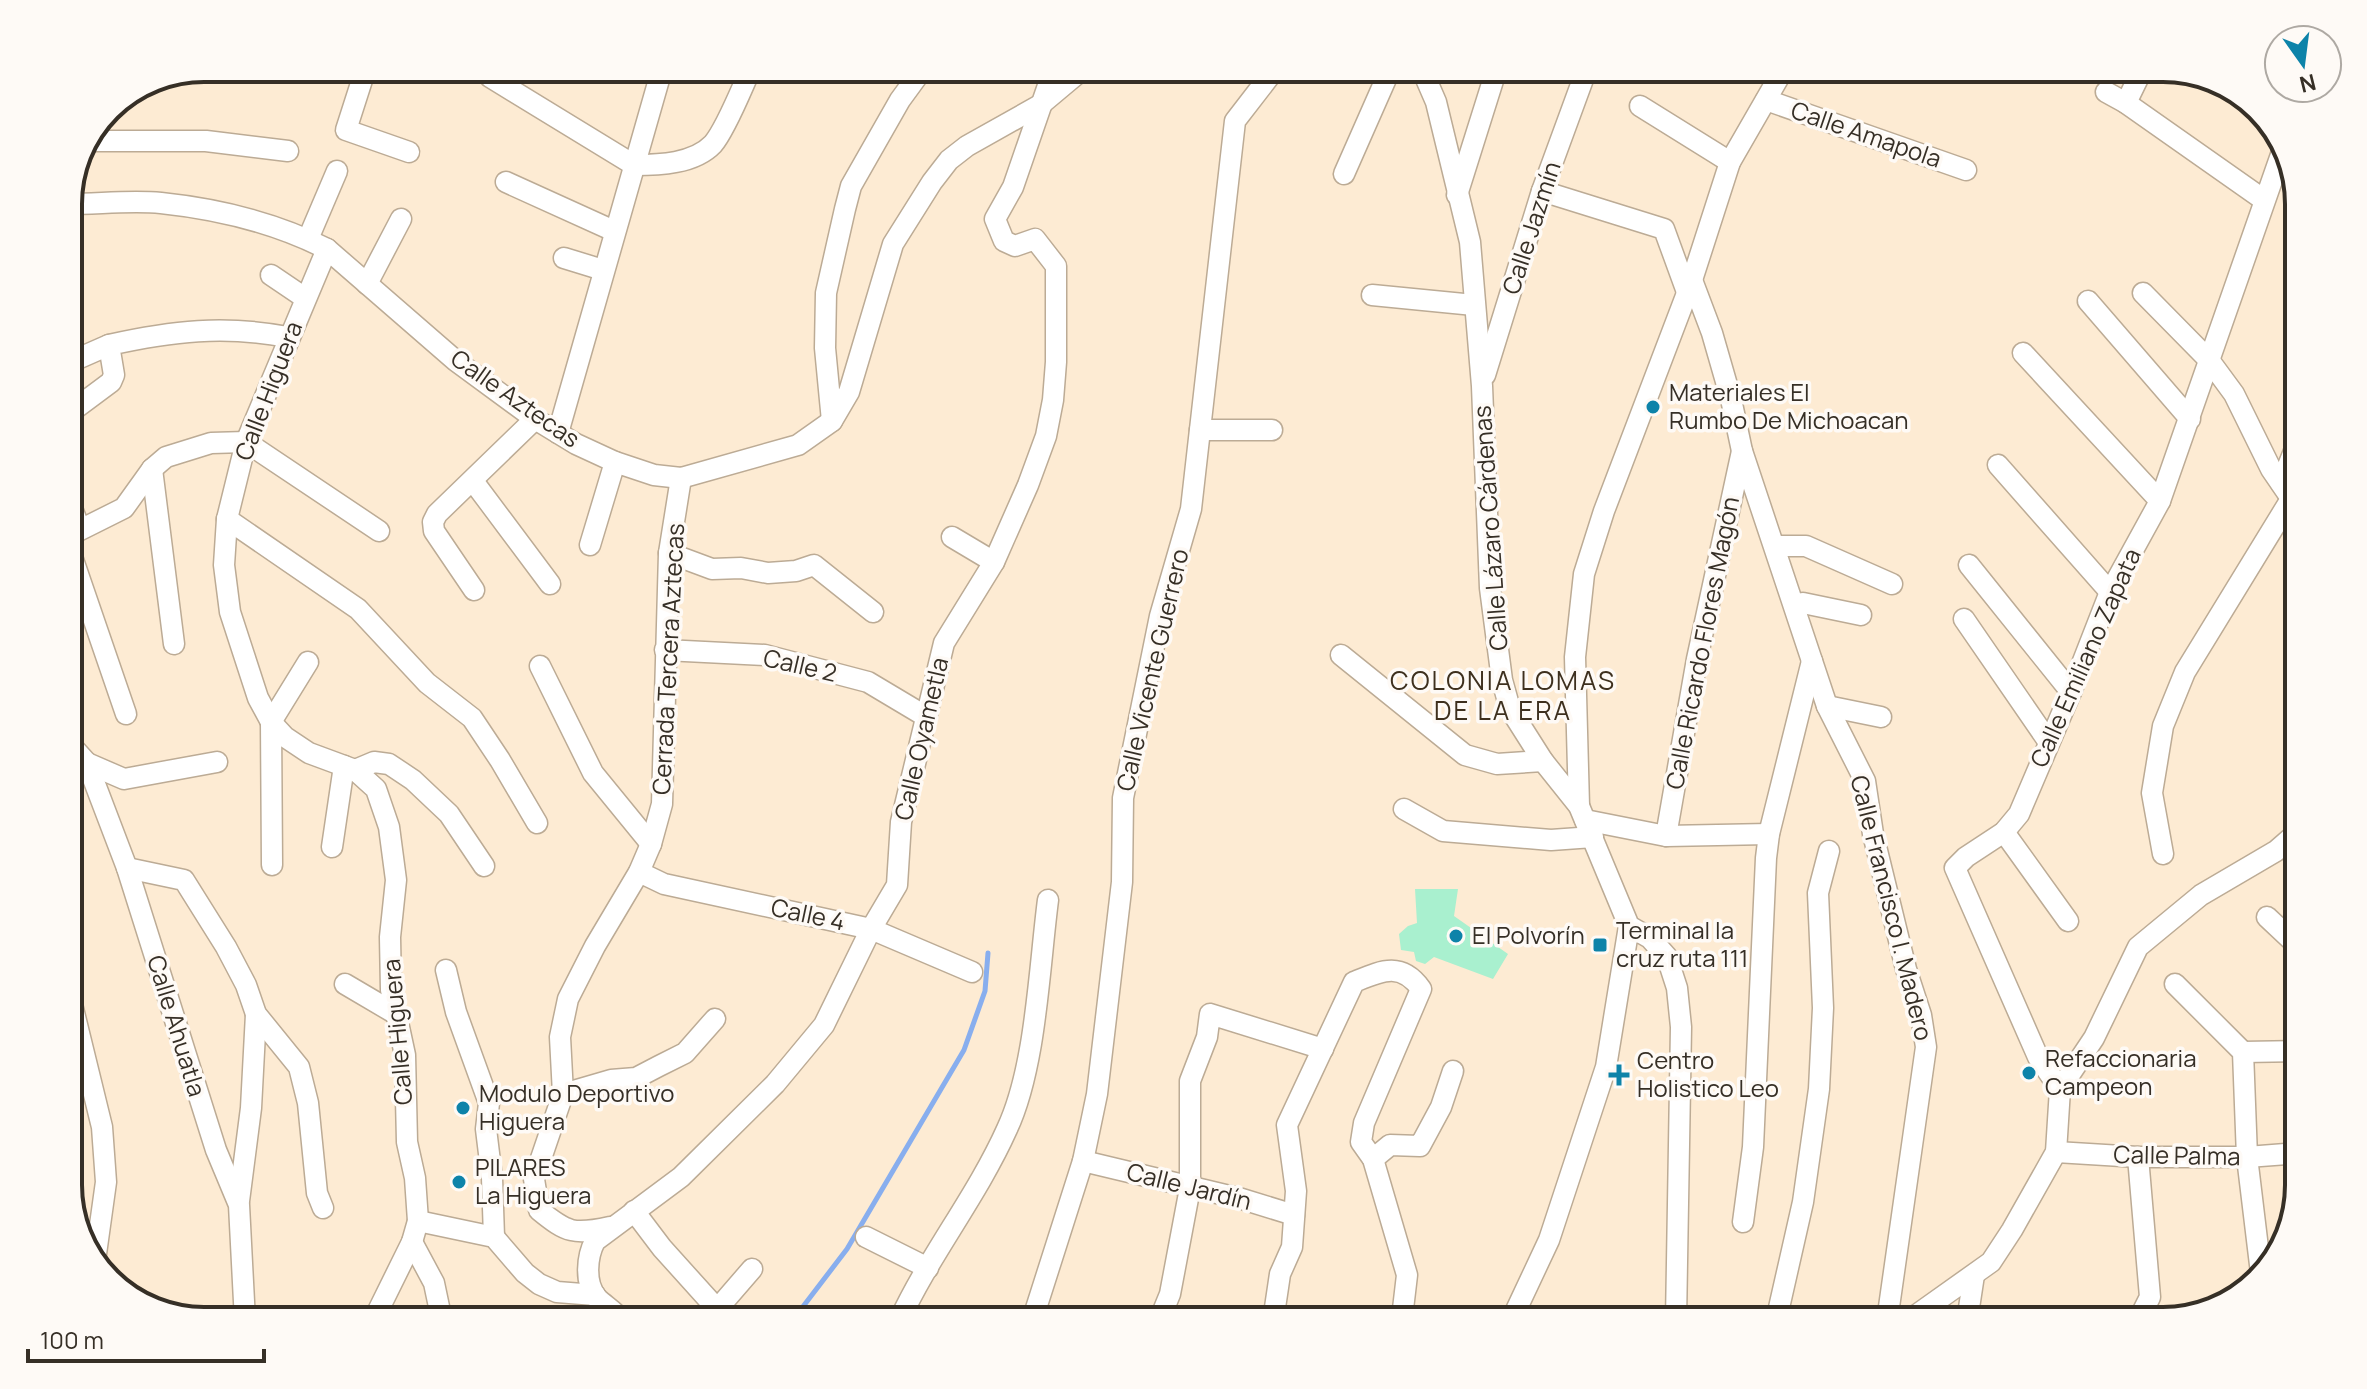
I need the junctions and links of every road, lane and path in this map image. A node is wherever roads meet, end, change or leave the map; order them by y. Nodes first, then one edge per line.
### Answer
1 (361, 82) edge
2 (498, 82) edge
3 (658, 82) edge
4 (744, 82) edge
5 (913, 82) edge
6 (1049, 82) edge
7 (1067, 82) edge
8 (1265, 82) edge
9 (1385, 82) edge
10 (1428, 82) edge
11 (1493, 82) edge
12 (1582, 82) edge
13 (1776, 82) edge
14 (2136, 82) edge
15 (2106, 92) dead end
16 (1766, 100) junction
17 (2126, 103) junction
18 (1040, 105) junction
19 (1640, 106) dead end
20 (100, 141) edge
21 (288, 151) dead end
22 (409, 152) dead end
23 (1730, 162) junction
24 (2278, 164) edge
25 (634, 165) junction
26 (1966, 170) dead end
27 (337, 171) dead end
28 (1344, 174) dead end
29 (506, 182) dead end
30 (1542, 191) junction
31 (1457, 195) junction
32 (2264, 200) junction
33 (82, 204) edge
34 (401, 219) dead end
35 (614, 231) junction
36 (308, 239) junction
37 (327, 249) junction
38 (564, 258) dead end
39 (603, 270) junction
40 (271, 275) dead end
41 (367, 284) junction
42 (1690, 286) junction
43 (2143, 293) dead end
44 (1372, 295) dead end
45 (305, 298) junction
46 (2088, 301) dead end
47 (1474, 305) junction
48 (288, 337) junction
49 (109, 345) junction
50 (2023, 353) dead end
51 (82, 357) edge
52 (2209, 360) junction
53 (1482, 386) junction
54 (82, 404) edge
55 (535, 419) junction
56 (2190, 419) junction
57 (832, 421) junction
58 (1200, 430) junction
59 (1272, 430) dead end
60 (558, 433) junction
61 (246, 442) junction
62 (1742, 451) junction
63 (615, 462) junction
64 (1998, 465) dead end
65 (152, 469) junction
66 (681, 478) junction
67 (473, 481) junction
68 (2285, 490) edge
69 (2160, 501) junction
70 (2285, 506) edge
71 (227, 519) junction
72 (82, 531) edge
73 (379, 531) dead end
74 (952, 537) dead end
75 (590, 545) dead end
76 (1775, 546) junction
77 (669, 553) junction
78 (994, 562) junction
79 (1969, 565) dead end
80 (82, 570) edge
81 (550, 584) dead end
82 (1892, 584) dead end
83 (474, 590) dead end
84 (2110, 592) junction
85 (1795, 607) junction
86 (873, 612) dead end
87 (1861, 615) dead end
88 (1964, 619) dead end
89 (174, 644) dead end
90 (665, 650) junction
91 (1341, 655) dead end
92 (1812, 661) junction
93 (308, 662) dead end
94 (540, 666) dead end
95 (2071, 692) junction
96 (1827, 706) junction
97 (126, 714) dead end
98 (925, 716) junction
99 (1881, 717) dead end
100 (271, 722) junction
101 (2048, 741) junction
102 (82, 757) edge
103 (1543, 761) junction
104 (217, 762) dead end
105 (87, 763) junction
106 (350, 768) junction
107 (1404, 809) dead end
108 (1586, 821) junction
109 (537, 823) dead end
110 (2004, 832) junction
111 (1769, 834) junction
112 (1666, 836) junction
113 (2285, 843) edge
114 (651, 844) junction
115 (332, 847) dead end
116 (1829, 851) dead end
117 (2163, 854) dead end
118 (272, 865) dead end
119 (484, 866) dead end
120 (127, 868) junction
121 (639, 872) junction
122 (1048, 900) dead end
123 (2267, 917) dead end
124 (2068, 921) dead end
125 (1629, 926) junction
126 (871, 929) junction
127 (2285, 934) edge
128 (446, 970) dead end
129 (972, 972) dead end
130 (345, 984) dead end
131 (2175, 984) dead end
132 (256, 1014) junction
133 (396, 1014) junction
134 (715, 1019) dead end
135 (82, 1045) edge
136 (1323, 1049) junction
137 (2285, 1051) edge
138 (2243, 1052) junction
139 (1453, 1071) dead end
140 (2060, 1089) junction
141 (563, 1094) junction
142 (2056, 1152) junction
143 (2285, 1154) edge
144 (2138, 1157) junction
145 (2247, 1157) junction
146 (1373, 1159) junction
147 (1083, 1161) junction
148 (1190, 1188) junction
149 (239, 1205) junction
150 (323, 1208) dead end
151 (634, 1211) junction
152 (1294, 1215) junction
153 (418, 1221) junction
154 (1743, 1222) dead end
155 (613, 1227) junction
156 (494, 1237) junction
157 (866, 1237) dead end
158 (412, 1242) junction
159 (97, 1244) edge
160 (2259, 1260) edge
161 (928, 1268) junction
162 (752, 1269) dead end
163 (1974, 1275) junction
164 (595, 1295) junction
165 (244, 1307) edge
166 (380, 1307) edge
167 (439, 1307) edge
168 (607, 1307) edge
169 (706, 1307) edge
170 (719, 1307) edge
171 (907, 1307) edge
172 (1036, 1307) edge
173 (1165, 1307) edge
174 (1275, 1307) edge
175 (1401, 1307) edge
176 (1518, 1307) edge
177 (1676, 1307) edge
178 (1779, 1307) edge
179 (1889, 1307) edge
180 (1928, 1307) edge
181 (1969, 1307) edge
182 (2145, 1307) edge

1 - 22 street
2 - 25 street
3 - 25 street
4 - 25 street
5 - 57 street
6 - 18 street
7 - 18 street, Calle Aztecas
8 - 58 street, Calle Vicente Guerrero
9 - 28 street
10 - 31 street, Calle Lázaro Cárdenas
11 - 31 street
12 - 30 street, Calle Jazmín
13 - 16 street
14 - 17 street
15 - 17 street
16 - 23 street
16 - 26 street, Calle Amapola
17 - 32 street
18 - 57 street, Calle Aztecas
18 - 78 street, Calle Oyametla
19 - 23 street
20 - 21 street
23 - 42 street
24 - 32 street, Calle Emiliano Zapata
25 - 35 street
27 - 36 street
29 - 35 street
30 - 42 street, Calle Francisco I. Madero
30 - 53 street, Calle Jazmín
31 - 47 street, Calle Lázaro Cárdenas
32 - 52 street, Calle Emiliano Zapata
33 - 36 street, Calle Aztecas
34 - 41 street
35 - 39 street
36 - 37 street, Calle Aztecas
37 - 41 street, Calle Aztecas
37 - 45 street, Calle Higuera
38 - 39 street
39 - 60 street
40 - 45 street
41 - 55 street, Calle Aztecas
42 - 62 street, Calle Francisco I. Madero
42 - 108 street
43 - 52 street
44 - 47 street
45 - 48 street, Calle Higuera
46 - 56 street
47 - 53 street, Calle Lázaro Cárdenas
48 - 49 street
48 - 61 street, Calle Higuera
49 - 51 street
49 - 54 street
50 - 69 street
52 - 56 street, Calle Emiliano Zapata
52 - 68 street
53 - 103 street, Calle Lázaro Cárdenas
55 - 60 street, Calle Aztecas
55 - 67 street
56 - 69 street, Calle Emiliano Zapata
57 - 66 street, Calle Aztecas
58 - 59 street
58 - 147 street, Calle Vicente Guerrero
60 - 63 street, Calle Aztecas
61 - 65 street
61 - 71 street, Calle Higuera
61 - 73 street
62 - 76 street, Calle Francisco I. Madero
62 - 112 street, Calle Ricardo Flores Magón
63 - 66 street, Calle Aztecas
63 - 75 street
64 - 84 street
65 - 72 street
65 - 89 street
66 - 77 street, Cerrada Tercera Aztecas
67 - 81 street
67 - 83 street
69 - 84 street, Calle Emiliano Zapata
70 - 117 street
71 - 100 street, Calle Higuera
71 - 109 street
74 - 78 street
76 - 82 street
76 - 85 street, Calle Francisco I. Madero
77 - 86 street
77 - 90 street, Cerrada Tercera Aztecas
78 - 98 street, Calle Oyametla
79 - 95 street
80 - 97 street
84 - 95 street, Calle Emiliano Zapata
85 - 87 street
85 - 92 street, Calle Francisco I. Madero
88 - 101 street
90 - 98 street, Calle 2
90 - 114 street, Cerrada Tercera Aztecas
91 - 103 street
92 - 96 street, Calle Francisco I. Madero
92 - 111 street
93 - 100 street
94 - 114 street
95 - 101 street, Calle Emiliano Zapata
96 - 99 street
96 - 179 street, Calle Francisco I. Madero
98 - 126 street, Calle Oyametla
100 - 106 street, Calle Higuera
100 - 118 street
101 - 110 street, Calle Emiliano Zapata
102 - 105 street, Calle Ahuatla
103 - 108 street, Calle Lázaro Cárdenas
104 - 105 street
105 - 120 street, Calle Ahuatla
106 - 115 street
106 - 119 street
106 - 133 street, Calle Higuera
107 - 108 street
108 - 112 street
108 - 125 street, Calle Lázaro Cárdenas
110 - 124 street
110 - 140 street, Calle Emiliano Zapata
111 - 112 street
111 - 154 street
113 - 140 street
114 - 121 street, Cerrada Tercera Aztecas
116 - 178 street
120 - 132 street
120 - 149 street, Calle Ahuatla
121 - 126 street, Calle 4
121 - 141 street, Cerrada Tercera Aztecas
122 - 161 street
123 - 127 street
125 - 176 street
125 - 177 street
126 - 129 street, Calle 4
126 - 151 street, Calle Oyametla
128 - 156 street
130 - 133 street
131 - 138 street
132 - 149 street
132 - 150 street
133 - 153 street, Calle Higuera
134 - 141 street
135 - 159 street
136 - 146 street
136 - 148 street
136 - 152 street
137 - 138 street
138 - 145 street
139 - 146 street
140 - 142 street
141 - 155 street, Cerrada Tercera Aztecas
142 - 144 street, Calle Palma
142 - 163 street
143 - 145 street, Calle Palma
144 - 145 street, Calle Palma
144 - 182 street
145 - 160 street
146 - 175 street
147 - 148 street, Calle Jardín
147 - 172 street, Calle Vicente Guerrero
148 - 152 street, Calle Jardín
148 - 173 street
149 - 165 street, Calle Ahuatla
151 - 155 street, Calle Oyametla
151 - 169 street
152 - 174 street
153 - 156 street
153 - 158 street, Calle Higuera
155 - 164 street, Calle Oyametla
156 - 164 street
157 - 161 street
158 - 166 street, Calle Higuera
158 - 167 street
161 - 171 street
162 - 170 street
163 - 180 street
163 - 181 street
164 - 168 street

